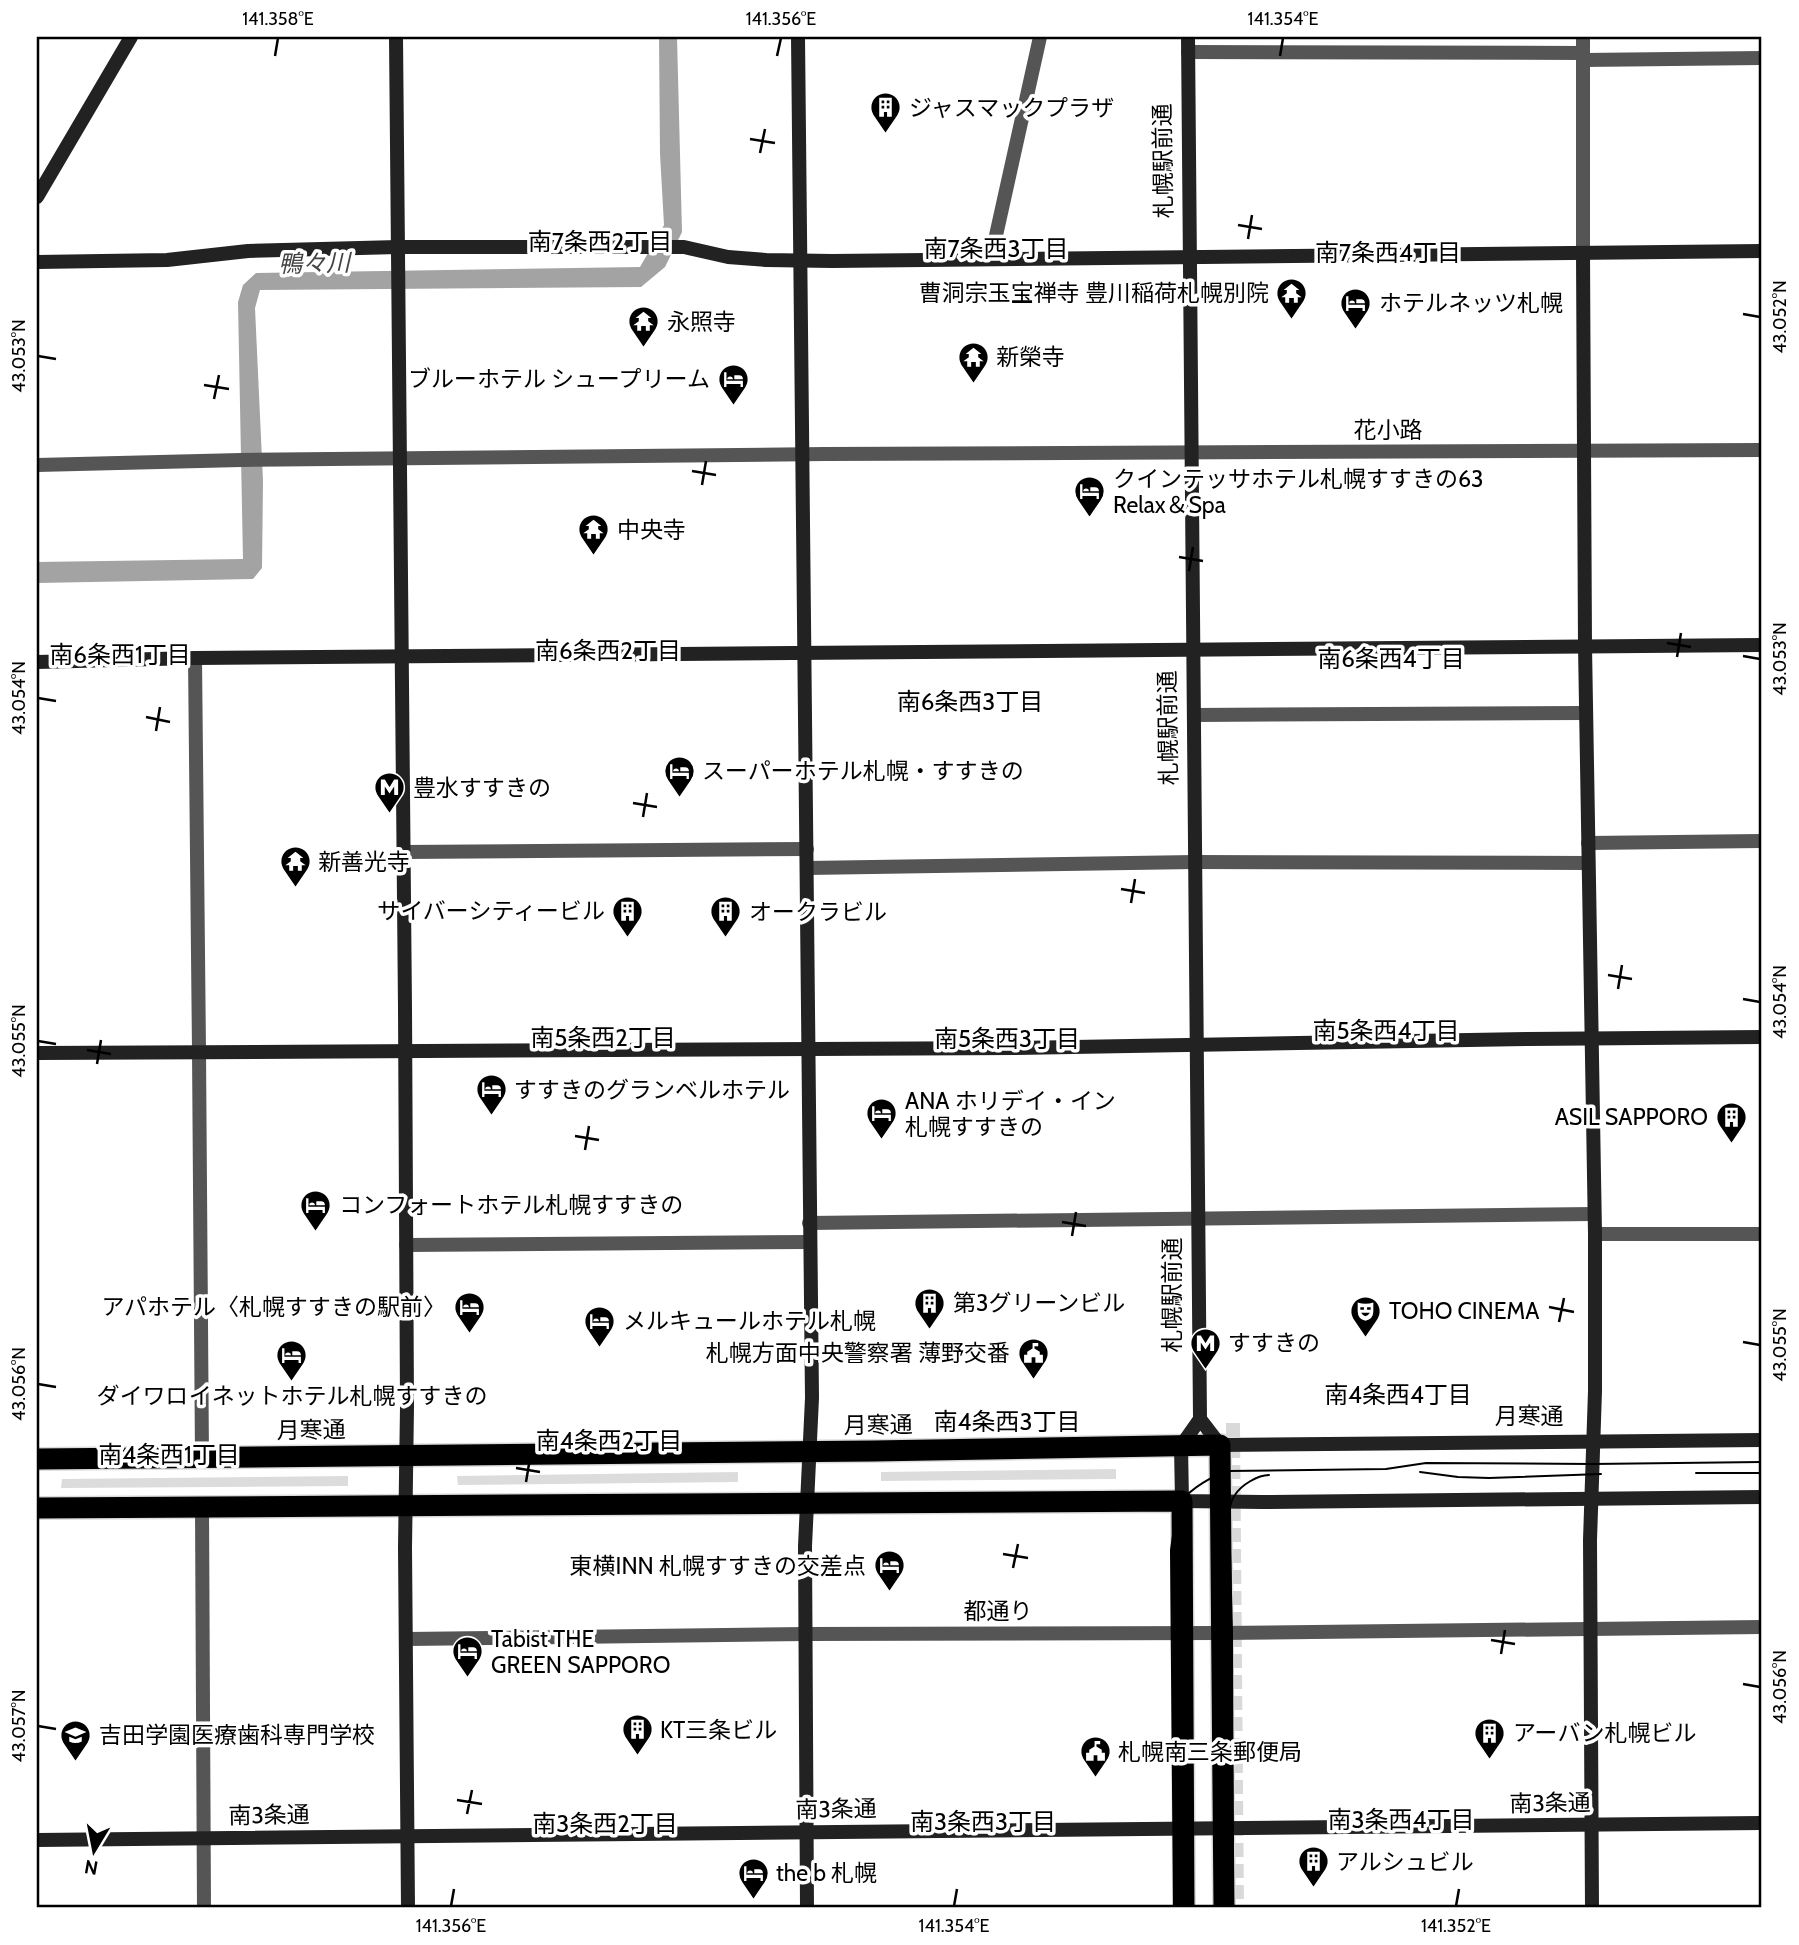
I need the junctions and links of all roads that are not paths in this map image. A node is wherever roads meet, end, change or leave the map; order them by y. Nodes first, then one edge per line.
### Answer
1 (131, 37) edge
2 (396, 37) edge
3 (798, 37) edge
4 (1040, 37) edge
5 (1188, 37) edge
6 (1583, 37) edge
7 (1188, 52) junction
8 (1583, 56) junction
9 (1762, 58) edge
10 (37, 197) edge
11 (398, 247) junction
12 (1762, 251) edge
13 (1583, 253) junction
14 (1190, 256) junction
15 (990, 258) junction
16 (800, 260) junction
17 (38, 263) edge
18 (1762, 450) edge
19 (1584, 452) junction
20 (1192, 453) junction
21 (801, 454) junction
22 (399, 459) junction
23 (37, 465) edge
24 (1762, 645) edge
25 (1586, 646) junction
26 (1193, 650) junction
27 (804, 652) junction
28 (401, 656) junction
29 (195, 658) junction
30 (37, 662) edge
31 (1586, 713) junction
32 (1194, 715) junction
33 (1762, 841) edge
34 (1588, 843) junction
35 (807, 849) junction
36 (403, 852) junction
37 (1195, 862) junction
38 (1588, 863) junction
39 (807, 869) junction
40 (1762, 1037) edge
41 (1591, 1039) junction
42 (1198, 1046) junction
43 (807, 1048) junction
44 (405, 1050) junction
45 (200, 1051) junction
46 (37, 1053) edge
47 (1594, 1214) junction
48 (1198, 1219) junction
49 (809, 1223) junction
50 (1595, 1234) junction
51 (1762, 1234) edge
52 (809, 1242) junction
53 (406, 1245) junction
54 (1200, 1419) junction
55 (1762, 1440) edge
56 (1593, 1442) junction
57 (1220, 1445) junction
58 (1181, 1446) junction
59 (809, 1451) junction
60 (407, 1455) junction
61 (202, 1458) junction
62 (37, 1459) edge
63 (1762, 1497) edge
64 (1591, 1499) junction
65 (1182, 1501) junction
66 (1221, 1502) junction
67 (807, 1503) junction
68 (405, 1506) junction
69 (202, 1507) junction
70 (37, 1508) edge
71 (1762, 1627) edge
72 (1590, 1629) junction
73 (1182, 1633) junction
74 (1221, 1633) junction
75 (806, 1634) junction
76 (407, 1639) junction
77 (1762, 1823) edge
78 (1591, 1825) junction
79 (1183, 1830) junction
80 (1223, 1830) junction
81 (807, 1832) junction
82 (408, 1836) junction
83 (204, 1839) junction
84 (37, 1840) edge
85 (204, 1908) edge
86 (408, 1908) edge
87 (807, 1908) edge
88 (1184, 1908) edge
89 (1224, 1908) edge
90 (1592, 1908) edge

1 - 10 street
2 - 11 street
3 - 16 street
4 - 15 street
5 - 7 street, 札幌駅前通
6 - 8 street
7 - 8 street
7 - 14 street, 札幌駅前通
8 - 9 street
8 - 13 street
11 - 16 street
11 - 17 street
11 - 22 street
12 - 13 street
13 - 14 street
13 - 19 street
14 - 15 street
14 - 20 street, 札幌駅前通
15 - 16 street
16 - 21 street
18 - 19 street, 花小路
19 - 20 street, 花小路
19 - 25 street
20 - 21 street, 花小路
20 - 26 street, 札幌駅前通
21 - 22 street, 花小路
21 - 27 street
22 - 23 street, 花小路
22 - 28 street
24 - 25 street
25 - 26 street
25 - 31 street
26 - 27 street
26 - 32 street, 札幌駅前通
27 - 28 street
27 - 35 street
28 - 29 street
28 - 36 street
29 - 30 street
29 - 45 street
31 - 32 street
31 - 34 street
32 - 37 street, 札幌駅前通
33 - 34 street
34 - 38 street
35 - 36 street
35 - 39 street
36 - 44 street
37 - 38 street
37 - 39 street
37 - 42 street, 札幌駅前通
38 - 41 street
39 - 43 street
40 - 41 street
41 - 42 street
41 - 47 street
42 - 43 street
42 - 48 street, 札幌駅前通
43 - 44 street
43 - 49 street
44 - 45 street
44 - 53 street
45 - 46 street
45 - 61 street
47 - 48 street
47 - 50 street
48 - 49 street
48 - 54 street, 札幌駅前通
49 - 52 street
50 - 51 street
50 - 56 street
52 - 53 street
52 - 59 street
53 - 60 street
54 - 57 street
54 - 58 street
55 - 56 street, 月寒通
56 - 57 street, 月寒通
56 - 64 street
57 - 58 highway, 月寒通
57 - 66 highway
58 - 59 highway, 月寒通
58 - 65 street
59 - 60 highway, 月寒通
59 - 67 street
60 - 61 highway, 月寒通
60 - 68 street
61 - 62 highway, 月寒通
63 - 64 street
64 - 66 street
64 - 72 street
65 - 66 street
65 - 67 highway
65 - 73 highway
66 - 74 highway
67 - 68 highway
67 - 75 street
68 - 69 highway
68 - 76 street
69 - 70 highway
69 - 83 street
71 - 72 street, 都通り
72 - 74 street, 都通り
72 - 78 street
73 - 74 street, 都通り
73 - 75 street, 都通り
73 - 79 highway
74 - 80 highway
75 - 76 street, 都通り
75 - 81 street
76 - 82 street
77 - 78 street, 南3条通
78 - 80 street, 南3条通
78 - 90 street
79 - 80 street, 南3条通
79 - 81 street, 南3条通
79 - 88 highway
80 - 89 highway
81 - 82 street, 南3条通
81 - 87 street
82 - 83 street, 南3条通
82 - 86 street
83 - 84 street, 南3条通
83 - 85 street

